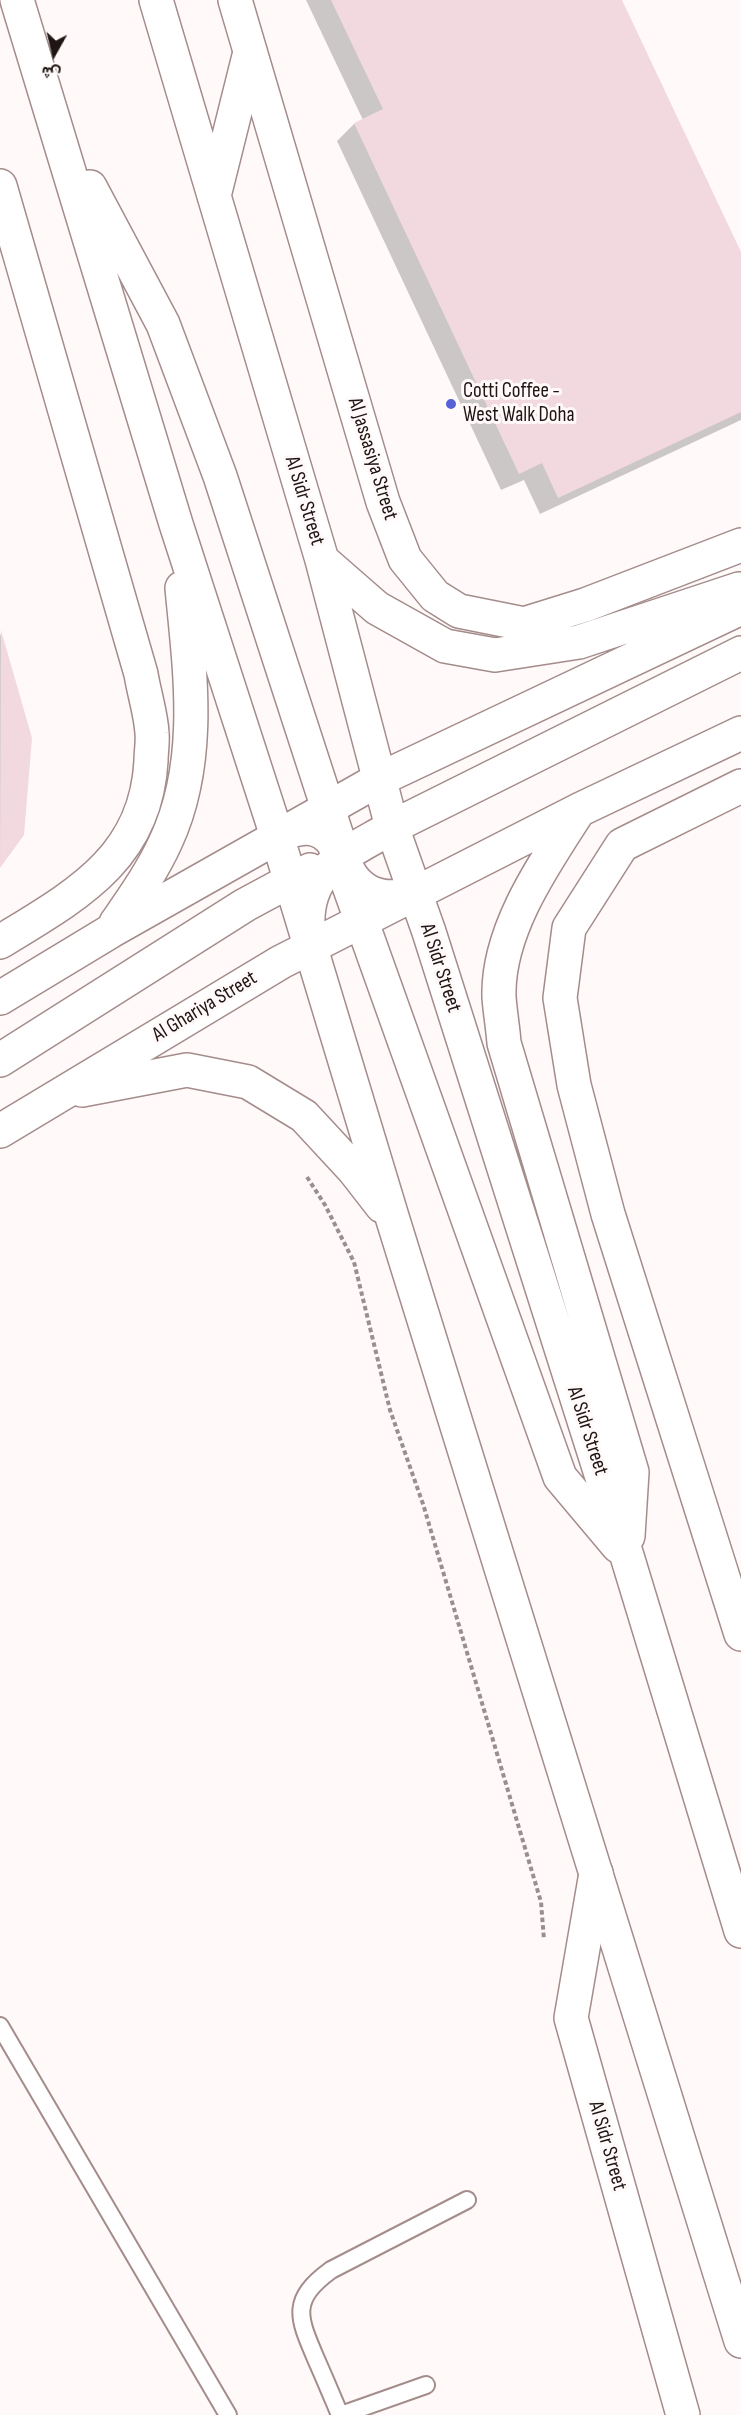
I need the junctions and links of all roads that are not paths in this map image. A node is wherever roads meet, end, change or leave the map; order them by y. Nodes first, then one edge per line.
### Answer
1 (17, 0) edge
2 (156, 0) edge
3 (235, 0) edge
4 (250, 52) junction
5 (55, 120) junction
6 (0, 186) edge
7 (214, 198) junction
8 (176, 524) junction
9 (741, 545) edge
10 (322, 560) junction
11 (741, 588) edge
12 (741, 608) edge
13 (741, 653) edge
14 (741, 733) edge
15 (378, 780) junction
16 (741, 786) edge
17 (327, 809) junction
18 (579, 810) junction
19 (392, 827) junction
20 (277, 836) junction
21 (340, 856) junction
22 (291, 881) junction
23 (415, 893) junction
24 (362, 919) junction
25 (111, 931) junction
26 (0, 942) edge
27 (310, 946) junction
28 (0, 998) edge
29 (0, 1060) edge
30 (62, 1093) junction
31 (0, 1131) edge
32 (393, 1220) junction
33 (627, 1556) junction
34 (741, 1634) edge
35 (596, 1873) junction
36 (741, 1930) edge
37 (0, 2026) edge
38 (467, 2200) dead end
39 (741, 2341) edge
40 (426, 2385) dead end
41 (228, 2415) edge
42 (340, 2415) edge
43 (683, 2415) edge

1 - 5 main road, Al Sidr Street
2 - 7 main road, Al Sidr Street
3 - 4 main road, Al Jassasiya Street
4 - 7 main road
4 - 9 main road, Al Jassasiya Street
5 - 8 main road, Al Sidr Street
5 - 17 main road
6 - 26 main road
7 - 10 main road, Al Sidr Street
8 - 20 main road, Al Sidr Street
8 - 25 main road
10 - 11 main road
10 - 15 main road, Al Sidr Street
12 - 15 main road
13 - 19 main road
14 - 18 main road
15 - 17 main road
15 - 19 main road, Al Sidr Street
15 - 21 main road
16 - 34 main road
17 - 20 main road
17 - 21 main road
18 - 23 main road
18 - 33 main road
19 - 21 main road
19 - 23 main road, Al Sidr Street
20 - 21 main road
20 - 22 main road, Al Sidr Street
20 - 25 main road
21 - 22 main road
21 - 23 main road
21 - 24 main road
21 - 27 main road
22 - 27 main road, Al Sidr Street
22 - 29 main road
23 - 24 main road, Al Ghariya Street
23 - 33 main road, Al Sidr Street
24 - 27 main road, Al Ghariya Street
24 - 33 main road
25 - 28 main road
27 - 30 main road, Al Ghariya Street
27 - 32 main road, Al Sidr Street
30 - 31 main road, Al Ghariya Street
30 - 32 main road
32 - 35 main road, Al Sidr Street
33 - 36 main road, Al Sidr Street
35 - 39 main road, Al Sidr Street
35 - 43 main road, Al Sidr Street
37 - 41 lane
38 - 42 lane
40 - 42 lane

